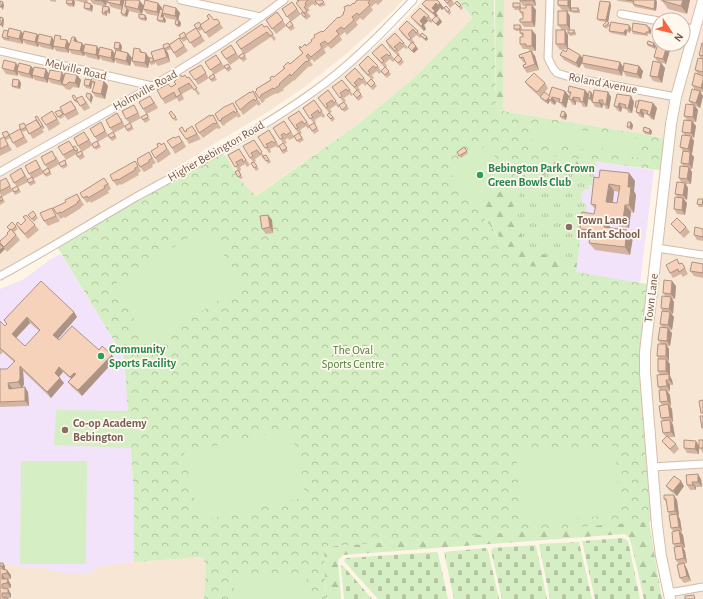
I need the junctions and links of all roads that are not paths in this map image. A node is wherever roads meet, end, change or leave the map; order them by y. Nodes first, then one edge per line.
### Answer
1 (181, 0) edge
2 (284, 0) edge
3 (413, 0) edge
4 (550, 0) edge
5 (703, 0) edge
6 (621, 14) dead end
7 (261, 17) junction
8 (651, 19) edge
9 (691, 29) edge
10 (694, 30) junction
11 (0, 52) edge
12 (152, 86) junction
13 (676, 97) junction
14 (0, 172) edge
15 (657, 248) junction
16 (703, 255) edge
17 (0, 276) edge
18 (703, 464) edge
19 (652, 467) junction
20 (703, 587) edge
21 (670, 596) edge

1 - 7 street
2 - 7 street, Holmville Road
3 - 17 street, Higher Bebington Road
4 - 13 street, Roland Avenue
5 - 10 main road, Town Lane
6 - 8 street
7 - 12 street, Holmville Road
9 - 10 street
10 - 13 main road, Town Lane
11 - 12 street, Melville Road
12 - 14 street, Holmville Road
13 - 15 main road, Town Lane
15 - 16 street
15 - 19 main road, Town Lane
18 - 19 street
19 - 21 main road, Town Lane
20 - 21 street

